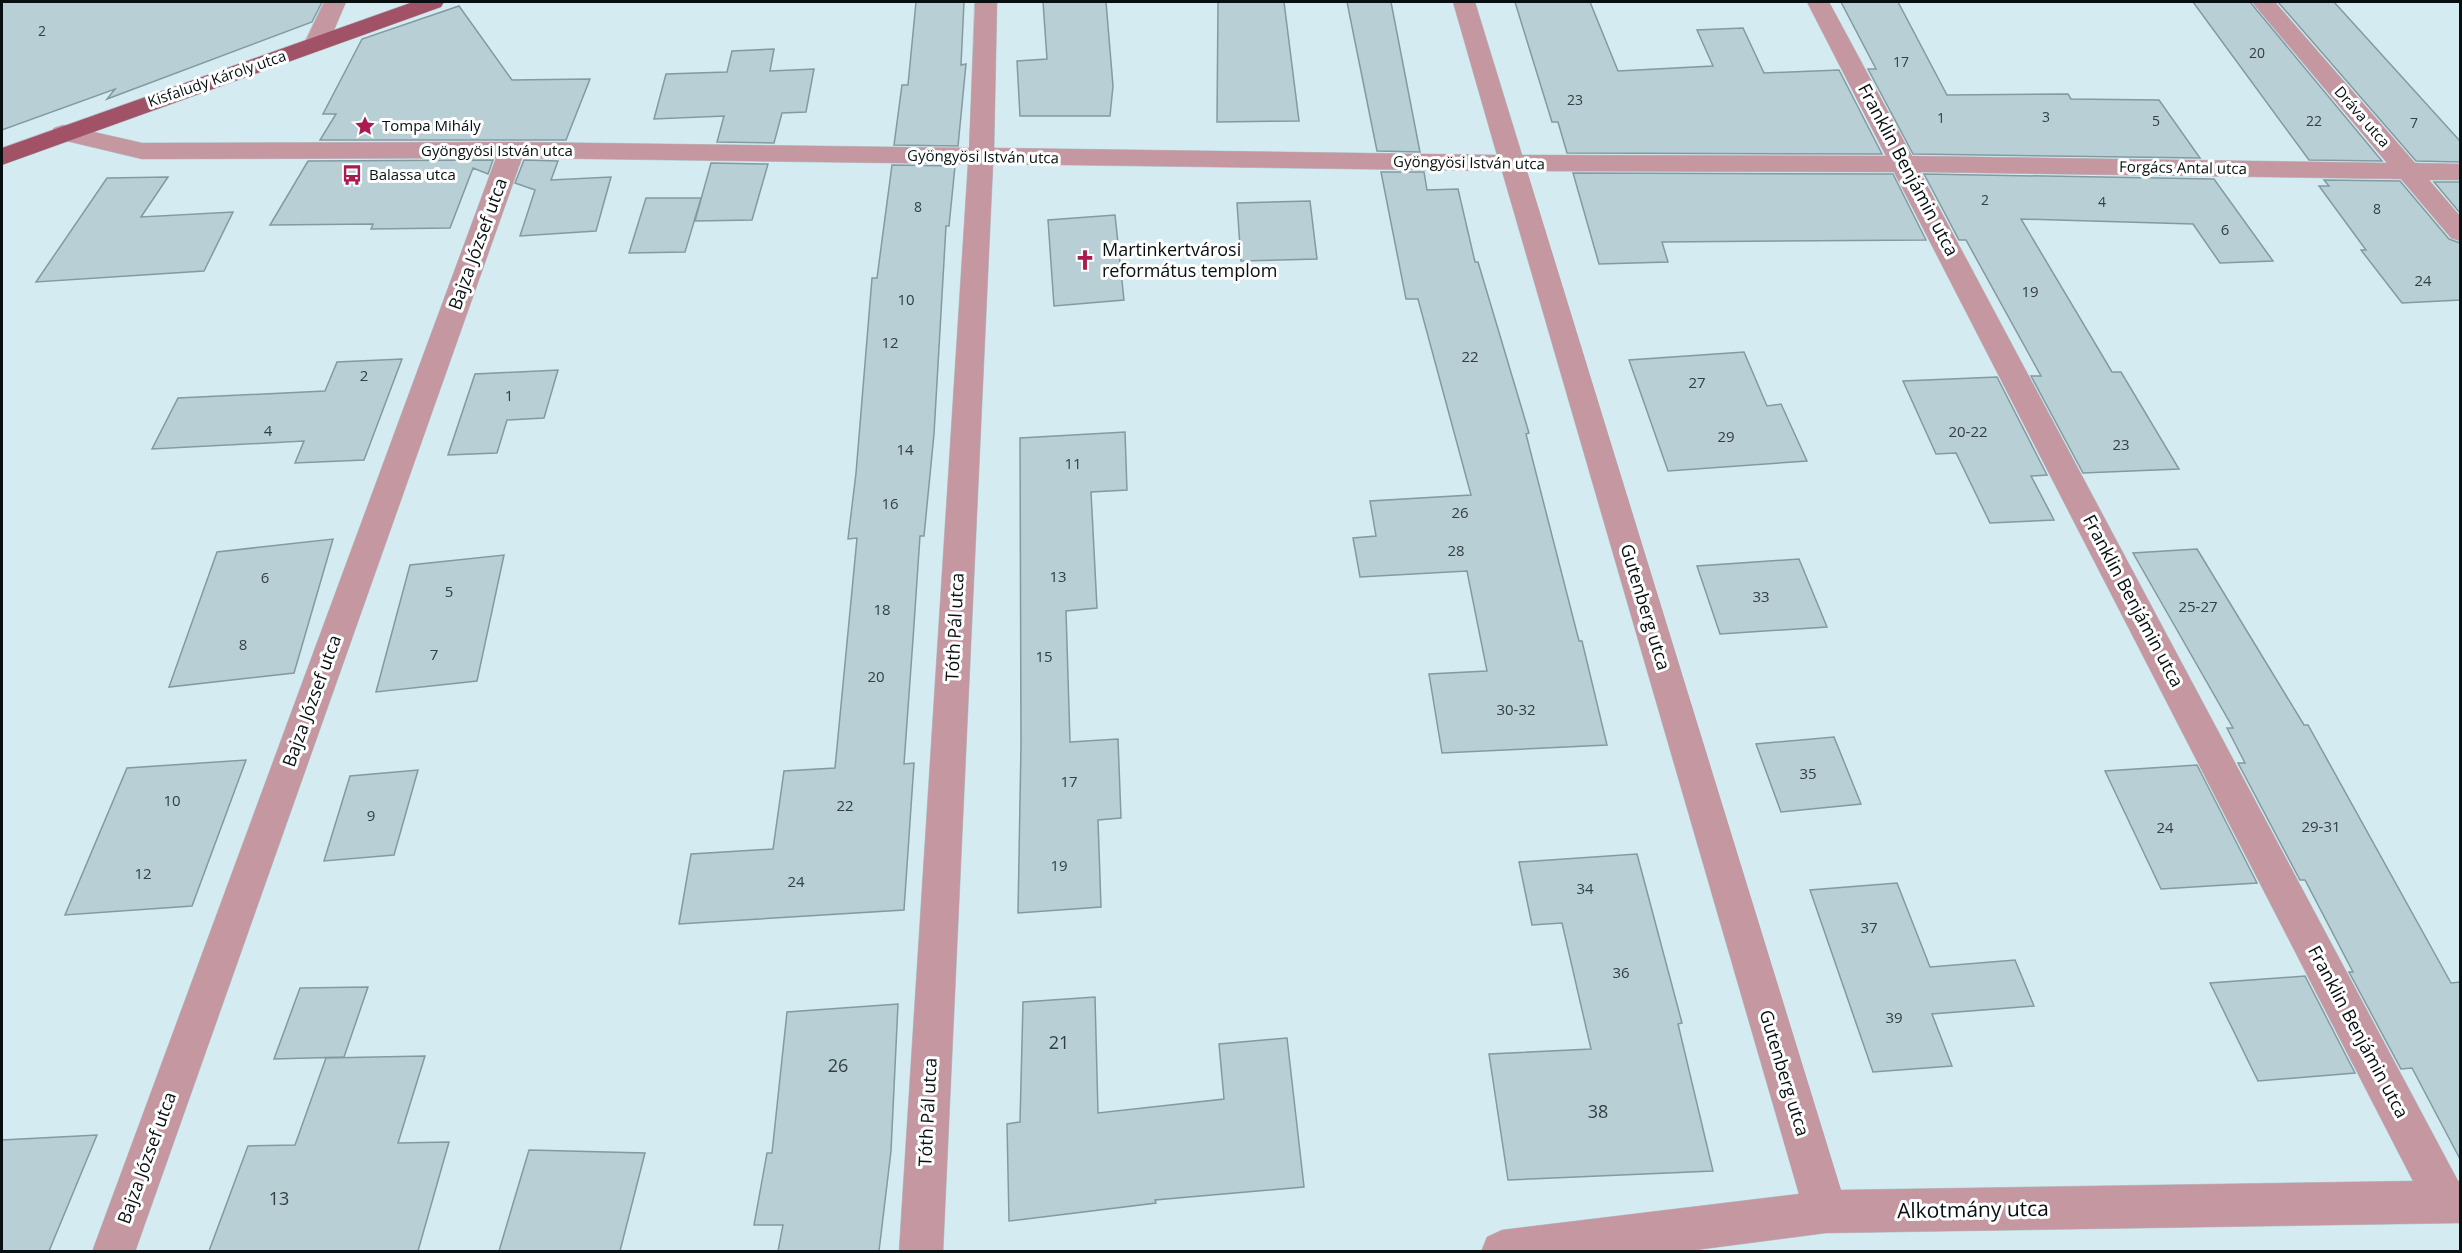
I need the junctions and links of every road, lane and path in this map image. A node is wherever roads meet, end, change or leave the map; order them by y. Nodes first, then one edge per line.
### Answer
1 (335, 2) edge
2 (433, 2) edge
3 (986, 2) edge
4 (1464, 2) edge
5 (1818, 2) edge
6 (2263, 2) edge
7 (316, 44) junction
8 (63, 133) junction
9 (512, 150) junction
10 (2, 157) edge
11 (981, 157) junction
12 (1512, 163) junction
13 (1905, 164) junction
14 (2408, 171) junction
15 (2460, 172) edge
16 (2460, 232) edge
17 (2453, 1201) edge
18 (1826, 1212) junction
19 (113, 1251) edge
20 (921, 1251) edge
21 (1502, 1251) edge

1 - 7 street
2 - 7 main road, Kisfaludy Károly utca
3 - 11 street, Tóth Pál utca
4 - 12 street, Gutenberg utca
5 - 13 street, Franklin Benjámin utca
6 - 14 street, Dráva utca
7 - 8 main road, Kisfaludy Károly utca
8 - 9 street, Gyöngyösi István utca
8 - 10 main road, Kisfaludy Károly utca
9 - 11 street, Gyöngyösi István utca
9 - 19 street, Bajza József utca
11 - 12 street, Gyöngyösi István utca
11 - 20 street, Tóth Pál utca
12 - 13 street, Gyöngyösi István utca
12 - 18 street, Gutenberg utca
13 - 14 street, Forgács Antal utca
13 - 17 street, Franklin Benjámin utca
14 - 15 street, Forgács Antal utca
14 - 16 street, Dráva utca
17 - 18 street, Alkotmány utca
18 - 21 street, Alkotmány utca

